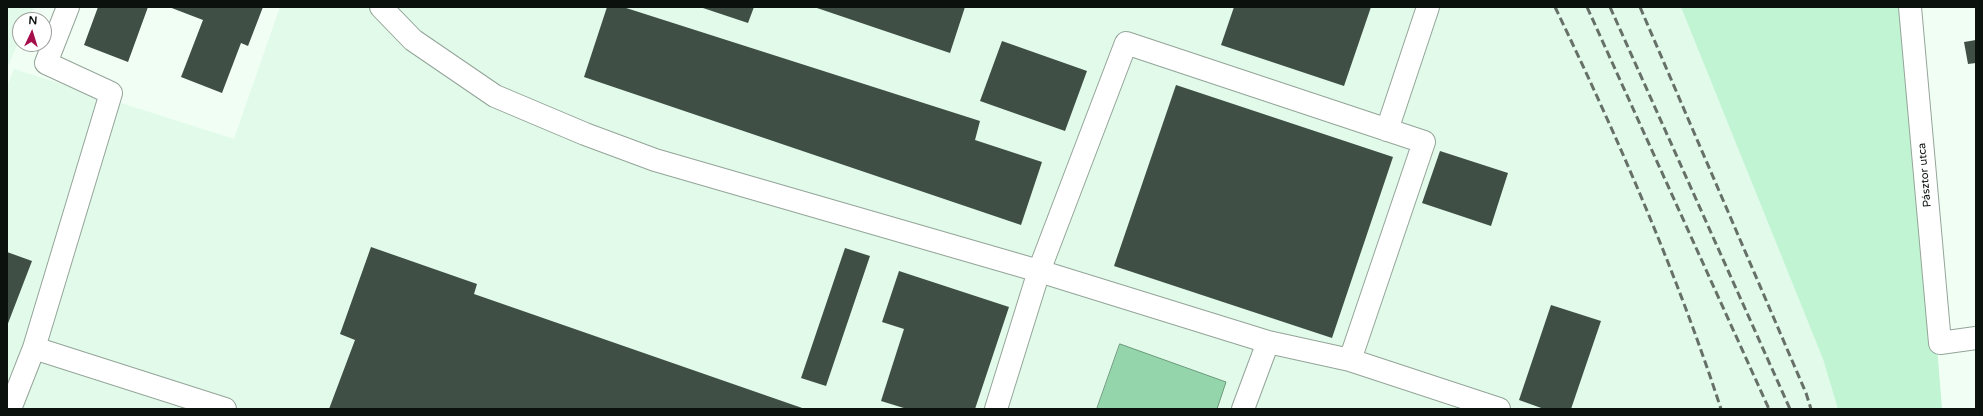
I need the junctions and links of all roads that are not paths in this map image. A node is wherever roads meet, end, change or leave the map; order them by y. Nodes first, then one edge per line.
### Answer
1 (68, 7) edge
2 (380, 7) edge
3 (1428, 7) edge
4 (1910, 7) edge
5 (1387, 130) junction
6 (1039, 271) junction
7 (1976, 338) edge
8 (1268, 342) junction
9 (34, 348) junction
10 (1350, 360) junction
11 (10, 409) edge
12 (225, 409) edge
13 (996, 409) edge
14 (1243, 409) edge
15 (1499, 409) edge

1 - 9 street
2 - 6 street
3 - 5 street
4 - 7 street, Pásztor utca
5 - 6 street
5 - 10 street
6 - 8 street
6 - 13 street
8 - 10 street
8 - 14 street
9 - 11 street
9 - 12 street
10 - 15 street

